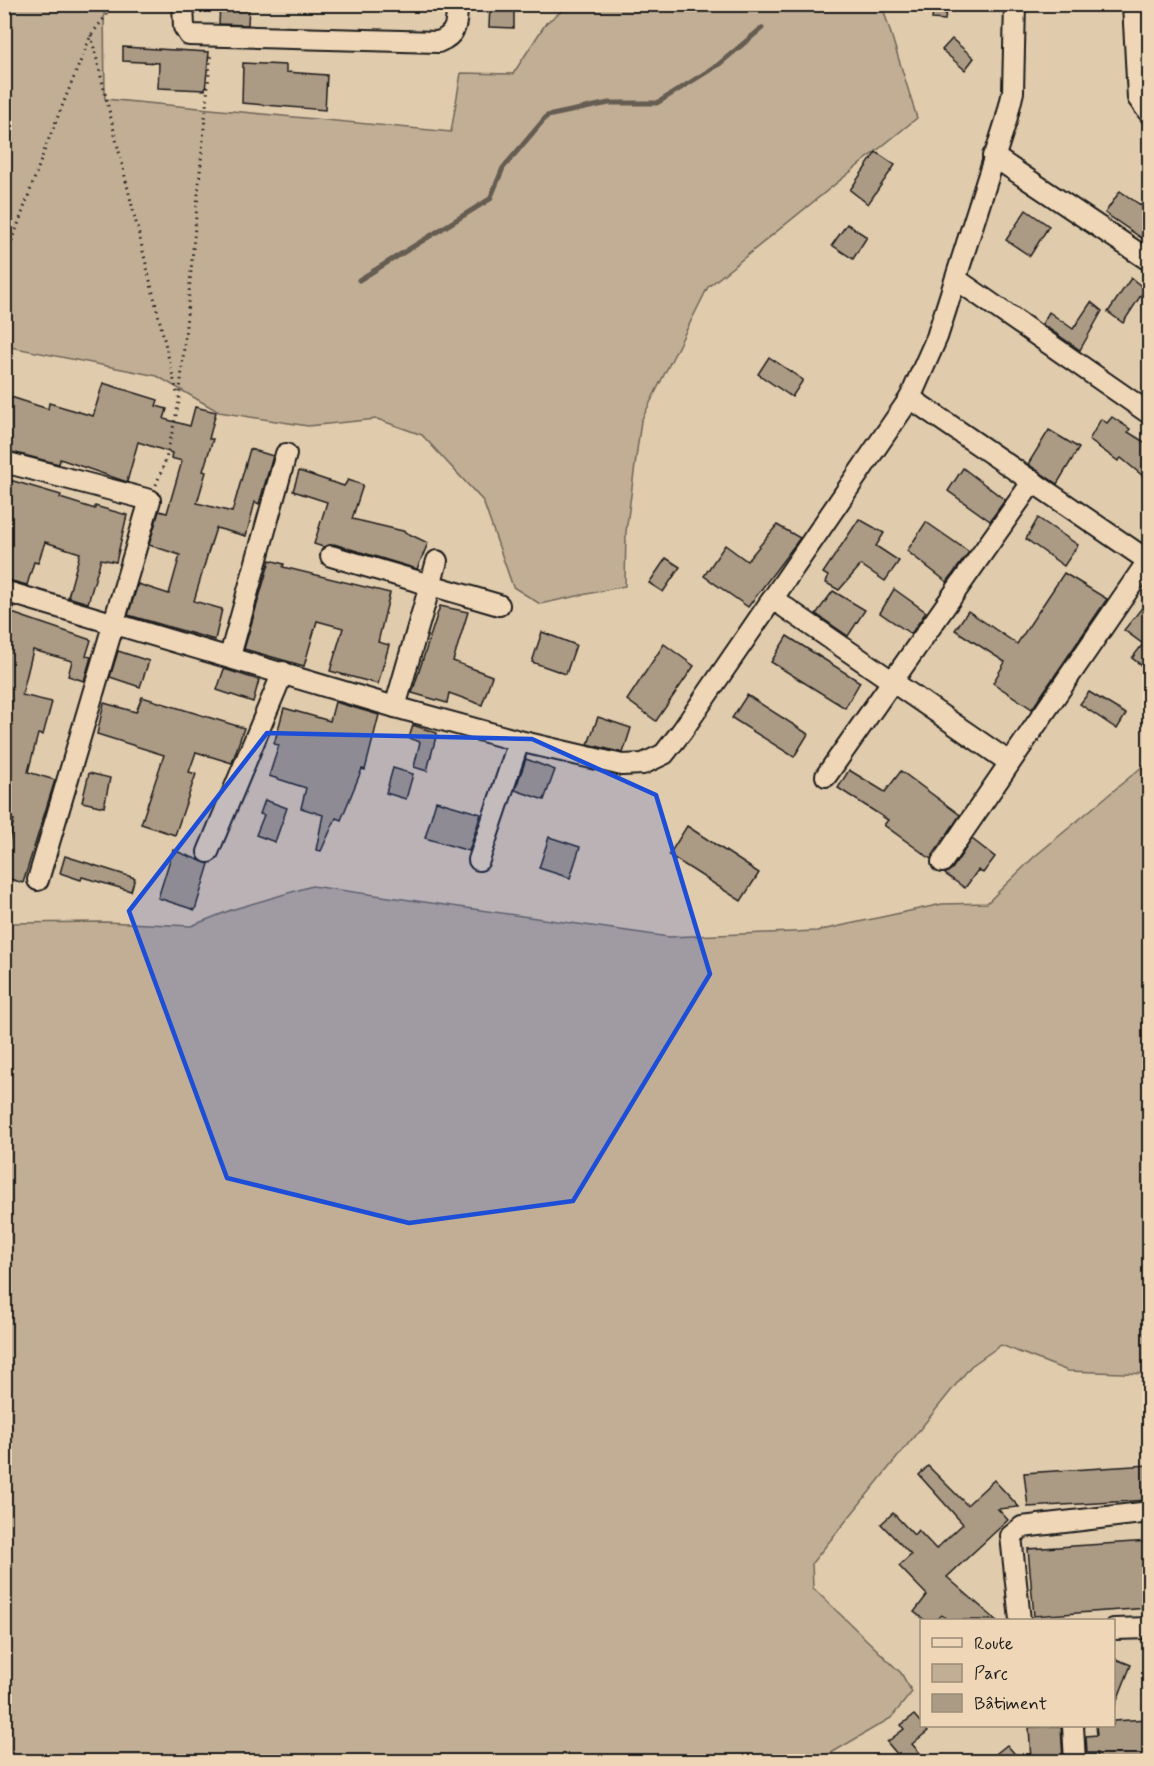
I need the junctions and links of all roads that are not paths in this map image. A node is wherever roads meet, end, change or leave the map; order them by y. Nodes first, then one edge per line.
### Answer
1 (183, 4) edge
2 (457, 4) edge
3 (1015, 4) edge
4 (1133, 4) edge
5 (1149, 114) edge
6 (993, 156) junction
7 (1149, 261) edge
8 (956, 279) junction
9 (910, 398) junction
10 (1149, 414) edge
11 (286, 454) dead end
12 (4, 462) edge
13 (1033, 482) junction
14 (331, 556) dead end
15 (1149, 560) edge
16 (437, 561) dead end
17 (430, 585) junction
18 (4, 591) edge
19 (772, 599) junction
20 (499, 605) dead end
21 (112, 624) junction
22 (230, 656) junction
23 (283, 672) junction
24 (892, 682) junction
25 (395, 707) junction
26 (519, 741) junction
27 (1009, 762) junction
28 (826, 776) dead end
29 (208, 852) dead end
30 (479, 860) dead end
31 (942, 862) dead end
32 (38, 880) dead end
33 (1149, 1512) edge
34 (1020, 1619) edge
35 (1149, 1628) edge
36 (1115, 1629) edge
37 (1073, 1727) edge
38 (1075, 1761) edge

1 - 2 street
3 - 6 street
4 - 5 street
6 - 7 street
6 - 8 street
8 - 9 street
8 - 10 street
9 - 13 street
9 - 19 street
11 - 22 street
12 - 21 street
13 - 15 street
13 - 24 street
14 - 17 street
15 - 27 street
16 - 17 street
17 - 20 street
17 - 25 street
18 - 21 street
19 - 24 street
19 - 26 street
21 - 22 street
21 - 32 street
22 - 23 street
23 - 25 street
23 - 29 street
24 - 27 street
24 - 28 street
25 - 26 street
26 - 30 street
27 - 31 street
33 - 34 street
35 - 36 street
37 - 38 street

